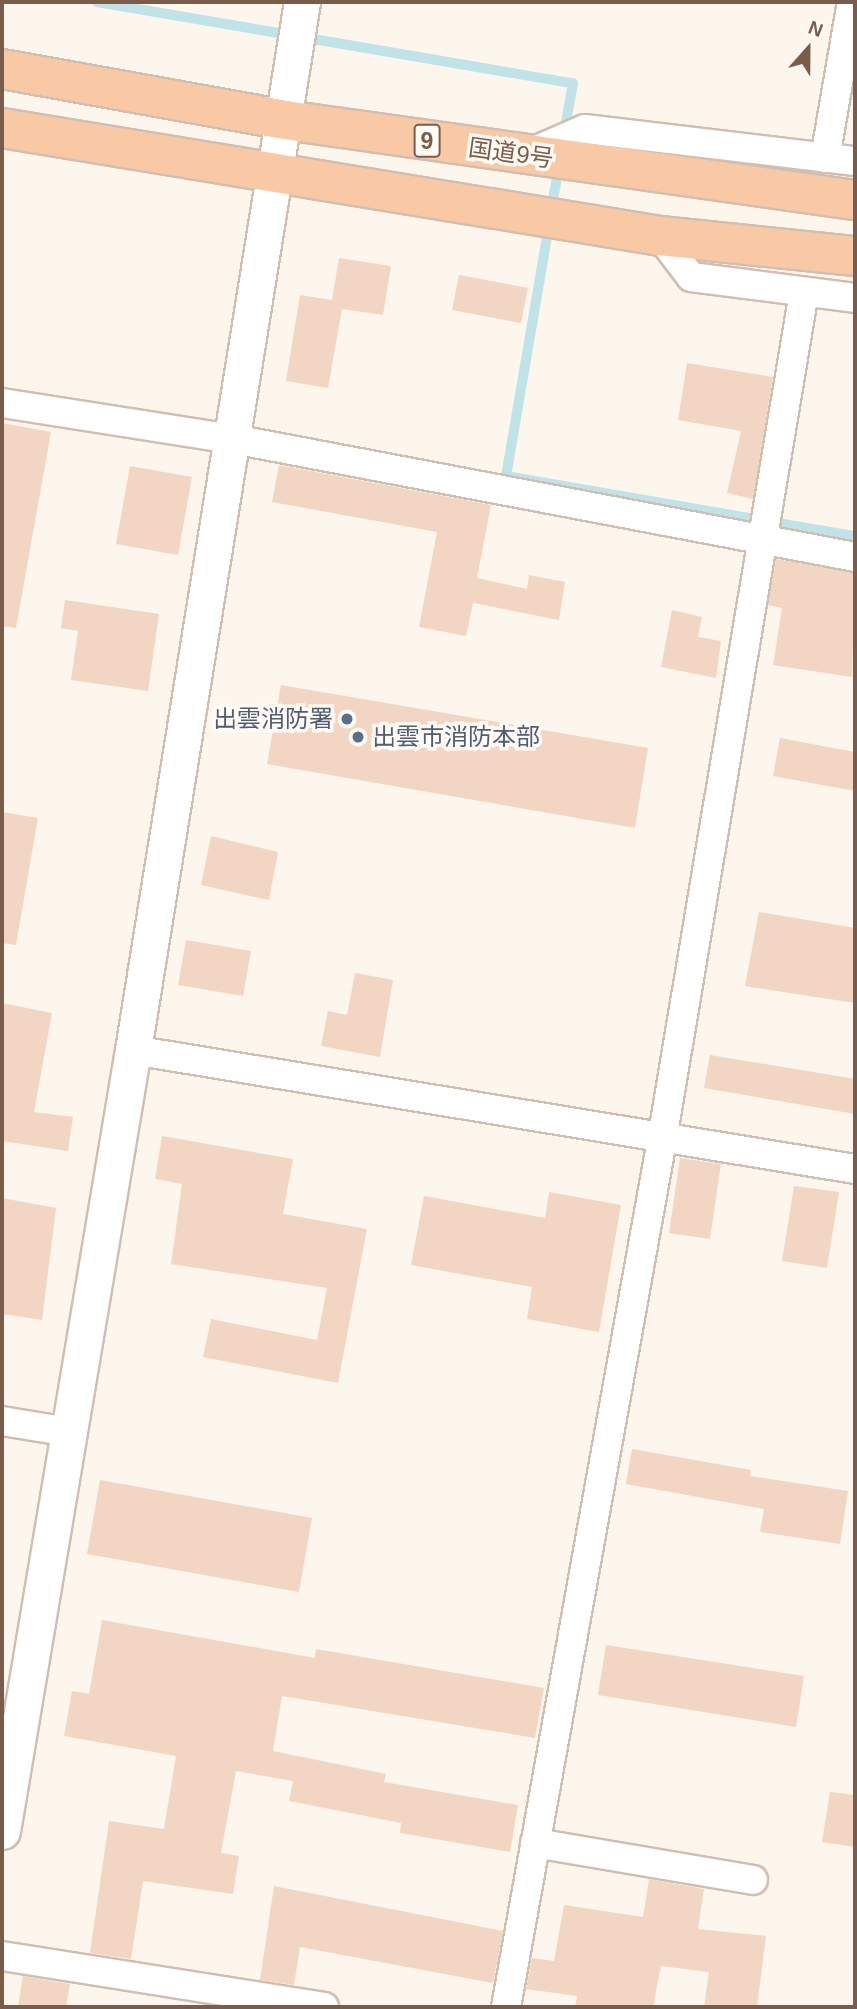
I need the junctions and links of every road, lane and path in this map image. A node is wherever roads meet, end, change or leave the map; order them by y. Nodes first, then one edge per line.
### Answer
1 (302, 2) edge
2 (852, 2) edge
3 (2, 69) edge
4 (285, 120) junction
5 (12, 137) edge
6 (522, 156) junction
7 (825, 158) junction
8 (855, 161) edge
9 (276, 176) junction
10 (855, 200) edge
11 (660, 236) junction
12 (855, 256) edge
13 (804, 292) junction
14 (855, 298) edge
15 (2, 403) edge
16 (233, 439) junction
17 (764, 540) junction
18 (855, 557) edge
19 (134, 1050) junction
20 (663, 1134) junction
21 (855, 1169) edge
22 (2, 1421) edge
23 (69, 1432) junction
24 (2, 1830) edge
25 (535, 1843) junction
26 (753, 1880) dead end
27 (2, 1956) edge
28 (317, 2007) edge
29 (506, 2007) edge

1 - 4 street
2 - 7 street
3 - 4 highway, 国道9号 / 9
4 - 6 highway, 国道9号 / 9
4 - 9 street
5 - 9 highway, 9
6 - 7 street
6 - 10 highway, 国道9号 / 9
7 - 8 street
9 - 11 highway, 9
9 - 16 street
11 - 12 highway, 9
11 - 13 street
13 - 14 street
13 - 17 street
15 - 16 street
16 - 17 street
16 - 19 street
17 - 18 street
17 - 20 street
19 - 20 street
19 - 23 street
20 - 21 street
20 - 25 street
22 - 23 street
23 - 24 street
25 - 26 street
25 - 29 street
27 - 28 street

